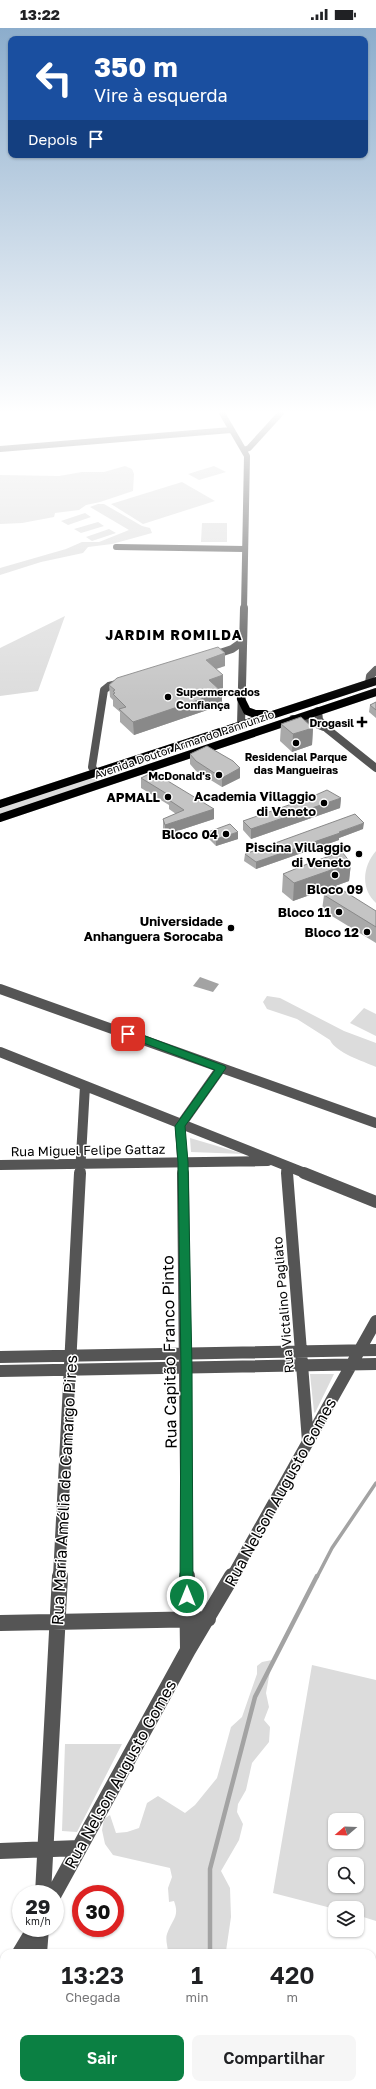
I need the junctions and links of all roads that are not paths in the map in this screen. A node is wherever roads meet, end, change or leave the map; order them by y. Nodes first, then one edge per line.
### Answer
1 (245, 509) edge
2 (116, 546) dead end
3 (244, 549) junction
4 (242, 642) junction
5 (224, 652) junction
6 (242, 658) junction
7 (201, 659) edge
8 (376, 670) edge
9 (132, 679) edge
10 (373, 682) edge
11 (342, 692) junction
12 (376, 692) edge
13 (328, 696) junction
14 (241, 699) junction
15 (354, 699) junction
16 (335, 705) junction
17 (318, 711) junction
18 (275, 713) junction
19 (293, 719) junction
20 (241, 725) junction
21 (326, 728) junction
22 (229, 741) junction
23 (376, 768) edge
24 (96, 773) junction
25 (109, 781) junction
26 (0, 804) edge
27 (0, 818) edge
28 (0, 988) edge
29 (0, 1052) edge
30 (221, 1068) junction
31 (85, 1086) junction
32 (376, 1124) edge
33 (180, 1126) junction
34 (273, 1161) junction
35 (183, 1162) junction
36 (81, 1164) junction
37 (0, 1165) edge
38 (286, 1167) junction
39 (376, 1202) edge
40 (376, 1321) edge
41 (360, 1350) junction
42 (376, 1350) edge
43 (301, 1351) junction
44 (186, 1354) junction
45 (71, 1356) junction
46 (0, 1357) edge
47 (376, 1364) edge
48 (302, 1365) junction
49 (352, 1365) junction
50 (186, 1368) junction
51 (70, 1370) junction
52 (0, 1372) edge
53 (308, 1441) junction
54 (187, 1619) junction
55 (208, 1619) junction
56 (57, 1622) junction
57 (0, 1623) edge
58 (188, 1650) junction
59 (79, 1848) junction
60 (45, 1849) junction
61 (0, 1851) edge
62 (43, 1885) edge
63 (59, 1885) edge
64 (30, 1937) edge
65 (41, 1937) edge
66 (22, 1949) edge
67 (40, 1949) edge

1 - 3 street
2 - 3 street
3 - 4 street
4 - 5 street
4 - 6 street
5 - 6 street
5 - 7 street
6 - 14 street
8 - 10 street
9 - 24 street
10 - 11 main road, Avenida Doutor Armando Pannunzio
11 - 13 main road, Avenida Doutor Armando Pannunzio
11 - 15 main road
12 - 15 main road, Avenida Doutor Armando Pannunzio
13 - 16 main road
13 - 18 main road, Avenida Doutor Armando Pannunzio
14 - 18 main road
14 - 20 street
15 - 16 main road, Avenida Doutor Armando Pannunzio
16 - 17 main road, Avenida Doutor Armando Pannunzio
17 - 19 main road, Avenida Doutor Armando Pannunzio
17 - 21 street
18 - 20 main road, Avenida Doutor Armando Pannunzio
19 - 21 street
19 - 22 main road, Avenida Doutor Armando Pannunzio
20 - 22 main road
20 - 24 main road, Avenida Doutor Armando Pannunzio
21 - 23 street
22 - 25 main road, Avenida Doutor Armando Pannunzio
24 - 25 main road
24 - 26 main road, Avenida Doutor Armando Pannunzio
25 - 27 main road, Avenida Doutor Armando Pannunzio
28 - 30 street
29 - 31 street
30 - 32 street
30 - 33 street
31 - 33 street
31 - 36 street, Rua Maria Amélia de Camargo Pires
33 - 34 street
33 - 35 street, Rua Capitão Franco Pinto
34 - 35 street, Rua Miguel Felipe Gattaz
34 - 38 street
35 - 36 street, Rua Miguel Felipe Gattaz
35 - 44 street, Rua Capitão Franco Pinto
36 - 37 street, Rua Miguel Felipe Gattaz
36 - 45 street, Rua Maria Amélia de Camargo Pires
38 - 39 street
38 - 43 street, Rua Victalino Pagliato
40 - 41 street, Rua Nelson Augusto Gomes
41 - 42 street
41 - 43 street
41 - 49 street, Rua Nelson Augusto Gomes
43 - 44 street
43 - 48 street, Rua Victalino Pagliato
44 - 45 street
44 - 50 street, Rua Capitão Franco Pinto
45 - 46 street
45 - 51 street, Rua Maria Amélia de Camargo Pires
47 - 49 street
48 - 49 street
48 - 50 street
48 - 53 street, Rua Victalino Pagliato
49 - 53 street, Rua Nelson Augusto Gomes
50 - 51 street
50 - 54 street, Rua Capitão Franco Pinto
51 - 52 street
51 - 56 street, Rua Maria Amélia de Camargo Pires
53 - 55 street, Rua Nelson Augusto Gomes
54 - 55 street
54 - 56 street
54 - 58 street, Rua Capitão Franco Pinto
55 - 58 street, Rua Nelson Augusto Gomes
56 - 57 street
56 - 60 street, Rua Maria Amélia de Camargo Pires
58 - 59 street, Rua Nelson Augusto Gomes
59 - 60 street
59 - 63 street, Rua Nelson Augusto Gomes
60 - 61 street
60 - 62 street, Rua Maria Amélia de Camargo Pires
64 - 66 street
65 - 67 street

